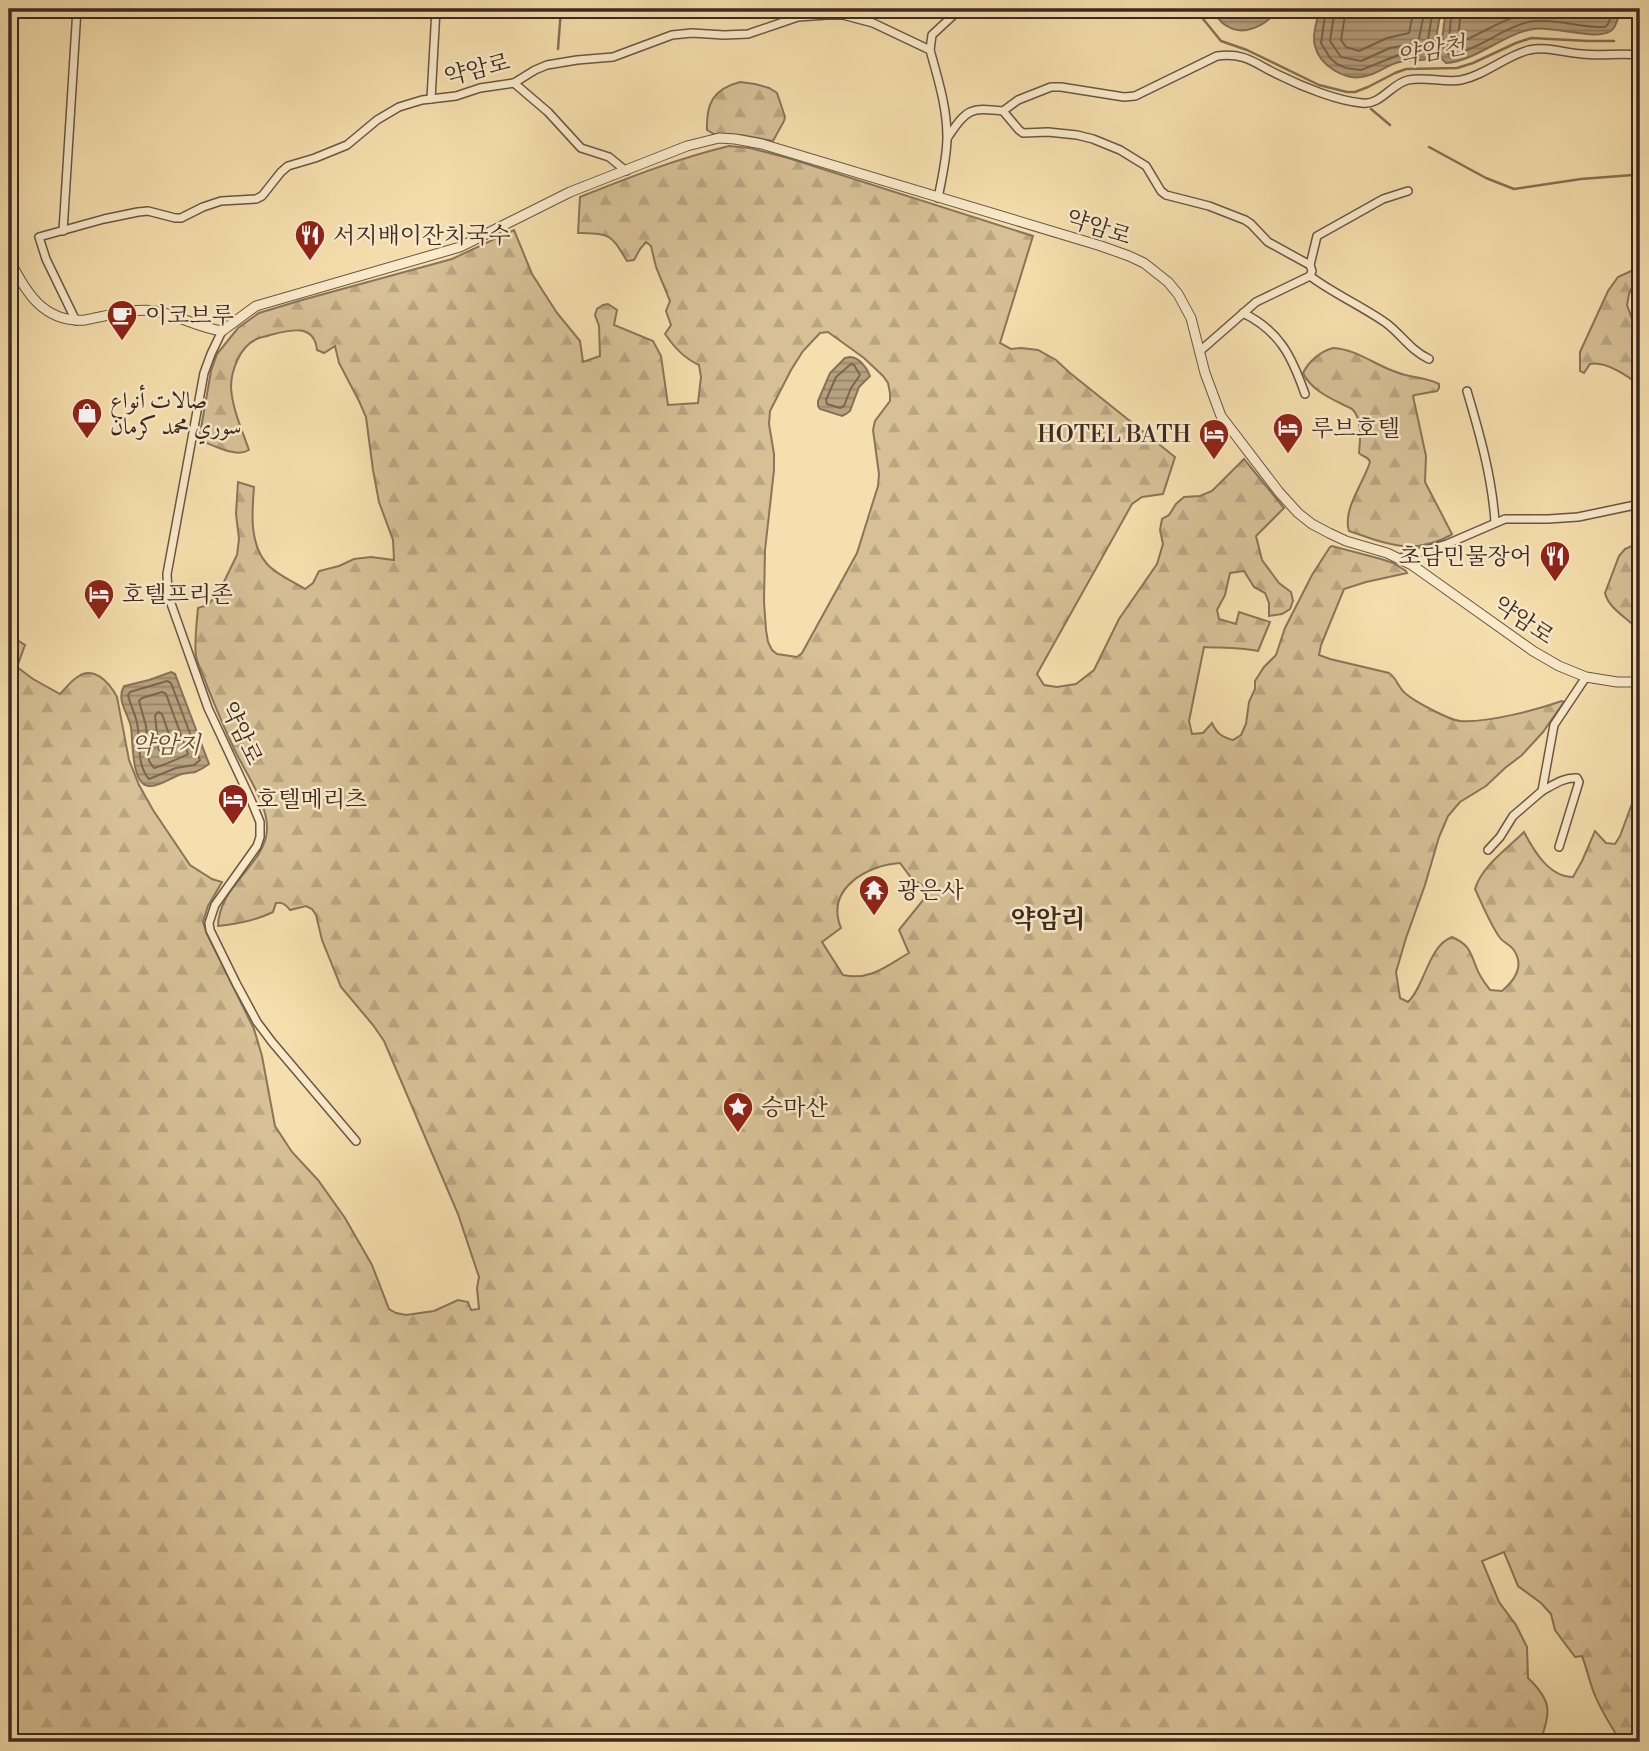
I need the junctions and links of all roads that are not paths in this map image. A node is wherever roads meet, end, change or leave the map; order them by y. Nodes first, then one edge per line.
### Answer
1 (77, 9) edge
2 (436, 9) edge
3 (960, 9) edge
4 (930, 50) junction
5 (1640, 55) edge
6 (514, 83) junction
7 (431, 99) junction
8 (1003, 111) junction
9 (947, 138) junction
10 (626, 171) junction
11 (1408, 191) dead end
12 (938, 198) junction
13 (63, 231) junction
14 (9, 259) edge
15 (1310, 265) junction
16 (1310, 276) junction
17 (1243, 313) junction
18 (76, 321) junction
19 (222, 331) junction
20 (1200, 351) junction
21 (1429, 359) dead end
22 (1467, 391) dead end
23 (1305, 394) dead end
24 (1640, 504) edge
25 (1495, 522) junction
26 (1400, 558) junction
27 (1586, 677) junction
28 (1640, 682) edge
29 (1542, 791) junction
30 (1559, 848) dead end
31 (1489, 850) dead end
32 (356, 1140) dead end

1 - 13 street
2 - 7 street
3 - 4 street
4 - 6 street, 약암로
4 - 9 street
5 - 8 street
6 - 7 street, 약암로
6 - 10 street
7 - 13 street, 약암로
8 - 9 street
8 - 15 street
9 - 12 street
10 - 12 street, 약암로
10 - 19 street, 약암로
11 - 15 street
12 - 20 street, 약암로
13 - 18 street, 약암로
14 - 18 street
15 - 16 street
16 - 17 street
16 - 21 street
17 - 20 street
17 - 23 street
18 - 19 street
19 - 32 street, 약암로
20 - 26 street, 약암로
22 - 25 street
24 - 25 street
25 - 26 street
26 - 27 street, 약암로
27 - 28 street, 약암로
27 - 29 street
29 - 30 street
29 - 31 street

